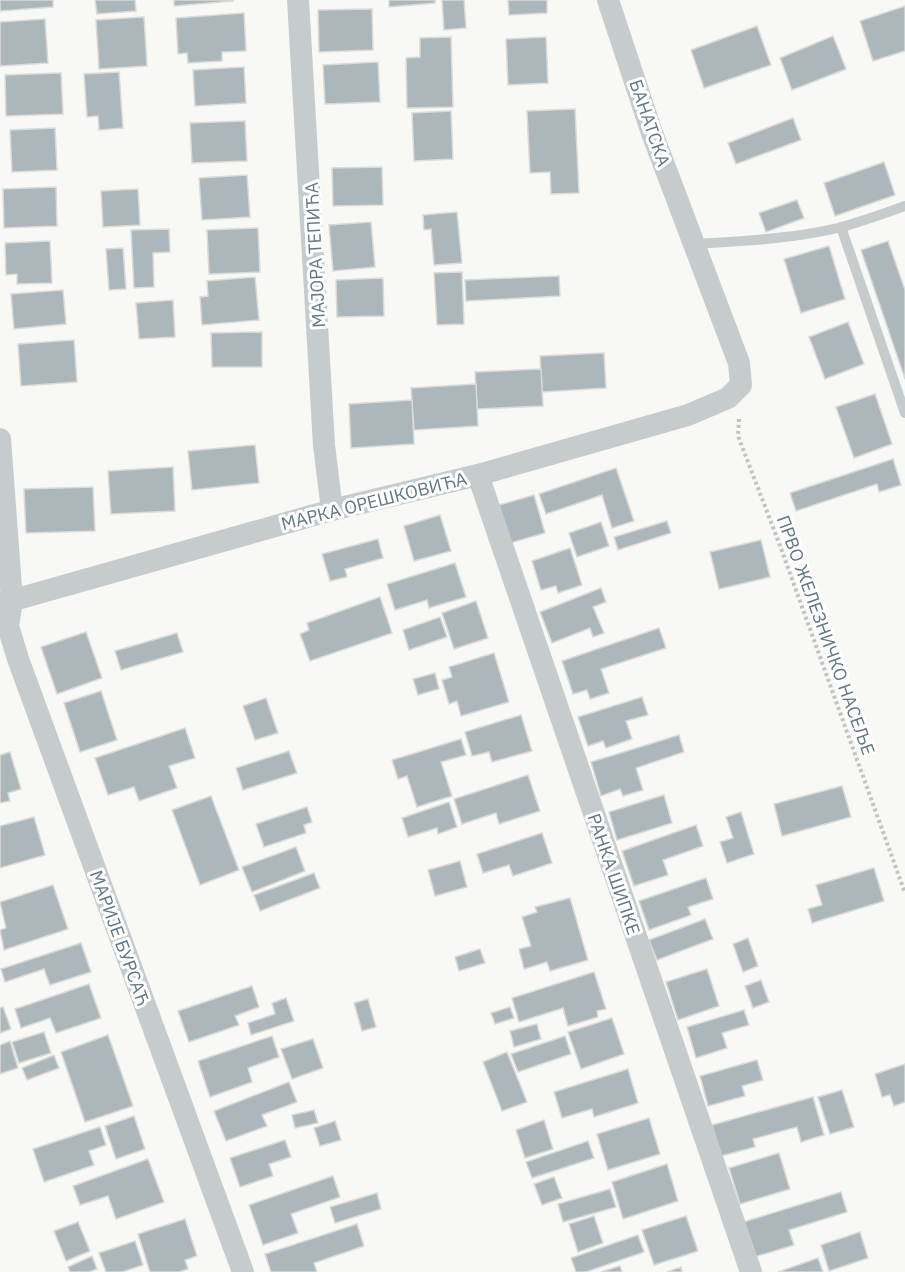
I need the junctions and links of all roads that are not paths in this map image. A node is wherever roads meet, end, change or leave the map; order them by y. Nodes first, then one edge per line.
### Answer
1 (298, 0) edge
2 (608, 0) edge
3 (905, 206) edge
4 (841, 227) junction
5 (695, 244) junction
6 (741, 384) joint
7 (905, 413) edge
8 (0, 439) edge
9 (477, 475) junction
10 (332, 510) junction
11 (6, 603) edge
12 (243, 1272) edge
13 (751, 1272) edge

1 - 10 street, МАЈОРА ТЕПИЋА
2 - 5 street, БАНАТСКА
3 - 4 lane
4 - 5 lane
4 - 7 lane
5 - 6 street, БАНАТСКА
6 - 9 street, МАРКА ОРЕШКОВИЋА
8 - 11 street, МАРИЈЕ БУРСАЋ
9 - 10 street, МАРКА ОРЕШКОВИЋА
9 - 13 street, РАНКА ШИПКЕ
10 - 11 street, МАРКА ОРЕШКОВИЋА
11 - 12 street, МАРИЈЕ БУРСАЋ

